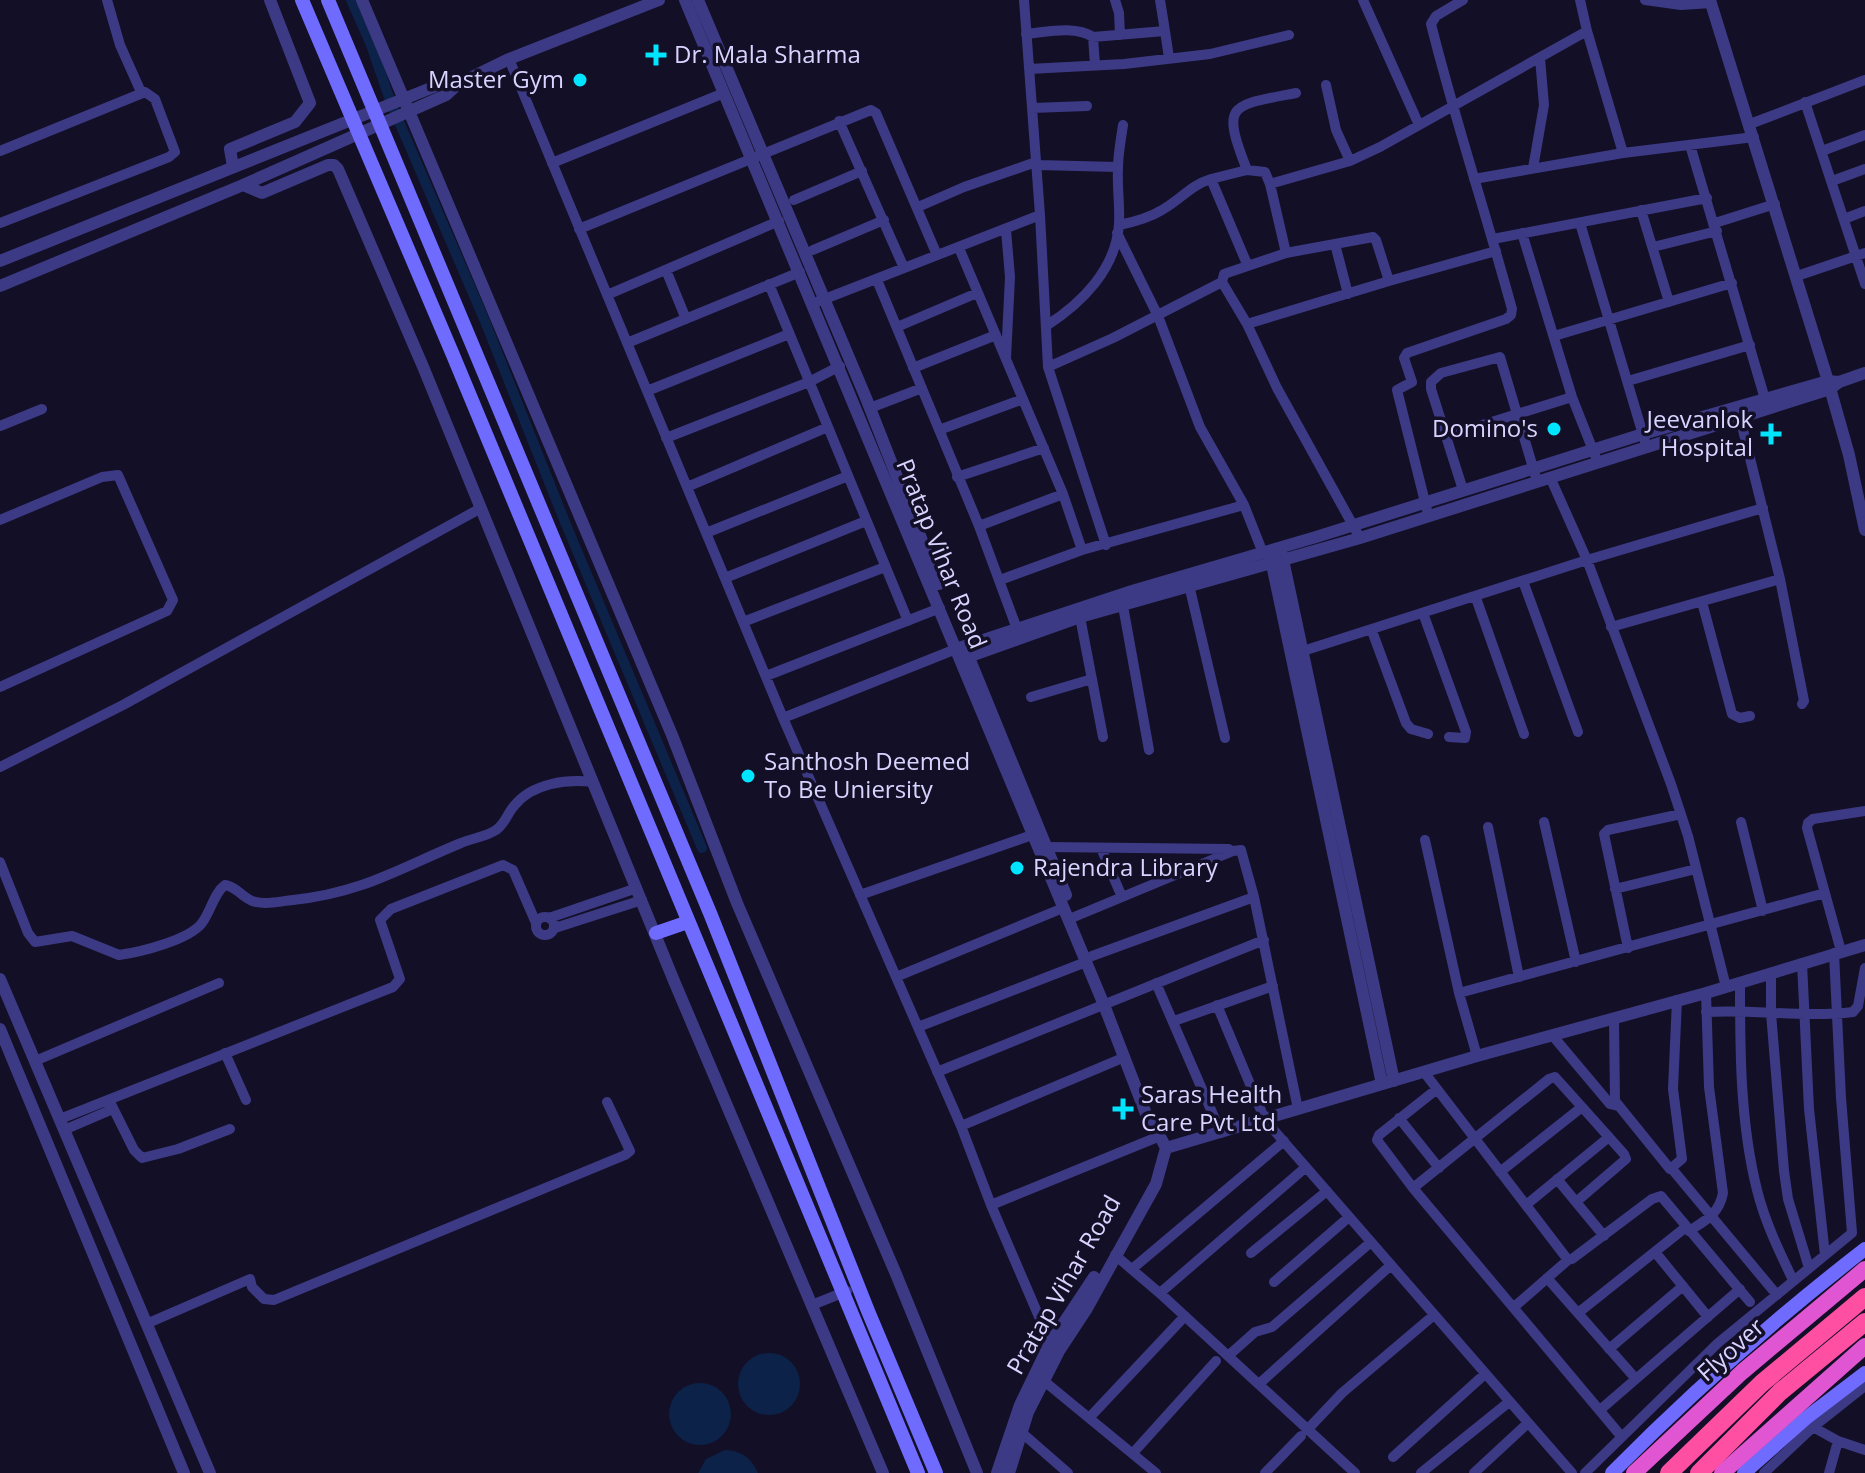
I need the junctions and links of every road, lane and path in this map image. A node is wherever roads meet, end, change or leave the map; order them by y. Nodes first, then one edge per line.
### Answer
1 (107, 0) edge
2 (270, 0) edge
3 (302, 0) edge
4 (328, 0) edge
5 (362, 0) edge
6 (659, 0) edge
7 (685, 0) edge
8 (698, 0) edge
9 (1024, 0) edge
10 (1115, 0) edge
11 (1160, 0) edge
12 (1363, 0) edge
13 (1463, 0) edge
14 (1580, 0) edge
15 (1645, 0) edge
16 (1710, 1) edge
17 (1165, 31) junction
18 (1587, 31) junction
19 (1026, 34) junction
20 (1120, 35) junction
21 (1289, 35) dead end
22 (1093, 37) junction
23 (1169, 58) junction
24 (1540, 58) junction
25 (509, 59) junction
26 (1095, 65) junction
27 (1029, 69) junction
28 (1865, 80) edge
29 (1326, 85) dead end
30 (141, 92) junction
31 (724, 93) junction
32 (1296, 93) dead end
33 (1805, 102) junction
34 (1087, 106) dead end
35 (1452, 107) junction
36 (1032, 108) junction
37 (392, 111) junction
38 (839, 121) junction
39 (1750, 124) junction
40 (1123, 125) dead end
41 (1419, 125) junction
42 (355, 127) junction
43 (1865, 135) edge
44 (1754, 137) junction
45 (1690, 145) junction
46 (0, 151) edge
47 (1822, 151) junction
48 (1623, 153) junction
49 (758, 155) junction
50 (1350, 161) junction
51 (552, 163) junction
52 (1036, 164) junction
53 (233, 167) junction
54 (1118, 167) junction
55 (1533, 168) junction
56 (1865, 169) edge
57 (1247, 170) junction
58 (862, 171) junction
59 (1211, 179) junction
60 (1474, 179) junction
61 (1832, 181) junction
62 (1270, 184) junction
63 (243, 185) junction
64 (1707, 198) junction
65 (794, 200) dead end
66 (144, 204) junction
67 (1775, 204) junction
68 (918, 207) junction
69 (1641, 210) junction
70 (1865, 211) edge
71 (1040, 215) junction
72 (1844, 219) junction
73 (884, 220) junction
74 (779, 221) junction
75 (0, 223) edge
76 (152, 223) junction
77 (1580, 223) junction
78 (1716, 227) junction
79 (579, 229) junction
80 (1118, 229) junction
81 (1006, 230) junction
82 (1522, 233) junction
83 (1493, 239) junction
84 (1335, 244) junction
85 (1653, 247) junction
86 (959, 248) junction
87 (813, 250) dead end
88 (1496, 251) junction
89 (1286, 253) junction
90 (1861, 254) edge
91 (937, 255) junction
92 (0, 261) edge
93 (1247, 264) junction
94 (904, 268) junction
95 (666, 270) junction
96 (800, 272) junction
97 (1797, 276) junction
98 (877, 280) junction
99 (1389, 281) junction
100 (1222, 282) junction
101 (1732, 283) junction
102 (769, 284) junction
103 (1865, 284) edge
104 (0, 286) edge
105 (977, 293) junction
106 (1348, 294) junction
107 (607, 295) junction
108 (818, 302) junction
109 (1669, 302) junction
110 (1158, 316) junction
111 (686, 319) junction
112 (1610, 320) junction
113 (1247, 324) junction
114 (1046, 326) junction
115 (897, 327) junction
116 (789, 334) junction
117 (996, 335) junction
118 (1554, 336) junction
119 (627, 343) junction
120 (1750, 345) junction
121 (1006, 360) junction
122 (840, 366) junction
123 (1048, 367) junction
124 (913, 368) junction
125 (1865, 373) edge
126 (1628, 381) junction
127 (809, 382) junction
128 (1833, 384) junction
129 (922, 388) junction
130 (647, 391) junction
131 (1572, 397) junction
132 (1023, 399) junction
133 (1765, 399) junction
134 (870, 408) junction
135 (42, 409) dead end
136 (1518, 414) junction
137 (1740, 418) junction
138 (0, 426) edge
139 (828, 427) junction
140 (939, 430) junction
141 (1643, 434) junction
142 (1447, 436) junction
143 (666, 438) junction
144 (1044, 448) junction
145 (1647, 448) junction
146 (1593, 450) junction
147 (1598, 463) junction
148 (1541, 475) junction
149 (848, 476) junction
150 (957, 477) junction
151 (687, 487) junction
152 (1463, 490) junction
153 (1063, 494) junction
154 (1425, 501) junction
155 (1244, 505) junction
156 (481, 508) junction
157 (1763, 508) junction
158 (1428, 515) junction
159 (0, 520) edge
160 (866, 521) junction
161 (1352, 525) junction
162 (979, 526) junction
163 (1865, 530) edge
164 (706, 533) junction
165 (1360, 538) junction
166 (1106, 545) junction
167 (1082, 550) junction
168 (1273, 555) junction
169 (1587, 560) junction
170 (885, 567) junction
171 (725, 578) junction
172 (1780, 579) junction
173 (1000, 580) junction
174 (1523, 581) junction
175 (1189, 585) junction
176 (1476, 598) junction
177 (1702, 602) junction
178 (1123, 606) junction
179 (940, 608) junction
180 (1423, 613) junction
181 (1080, 617) junction
182 (908, 621) junction
183 (743, 622) junction
184 (1611, 627) junction
185 (1017, 629) junction
186 (1372, 631) junction
187 (1303, 651) junction
188 (962, 653) junction
189 (766, 676) junction
190 (1092, 679) junction
191 (0, 687) edge
192 (1031, 697) dead end
193 (1802, 704) dead end
194 (1750, 716) dead end
195 (783, 718) junction
196 (1578, 732) dead end
197 (1428, 734) dead end
198 (1524, 734) dead end
199 (1103, 737) dead end
200 (1449, 737) dead end
201 (1225, 738) dead end
202 (1149, 750) dead end
203 (1319, 755) junction
204 (1005, 758) junction
205 (0, 767) edge
206 (593, 782) junction
207 (1865, 811) edge
208 (1681, 814) junction
209 (1544, 822) dead end
210 (1741, 822) dead end
211 (1488, 827) dead end
212 (1032, 835) junction
213 (1425, 840) dead end
214 (1047, 847) junction
215 (1101, 848) junction
216 (1236, 850) junction
217 (0, 862) edge
218 (1696, 869) junction
219 (1615, 889) junction
220 (1825, 893) junction
221 (639, 894) junction
222 (860, 895) junction
223 (1122, 897) junction
224 (1254, 897) junction
225 (1063, 908) junction
226 (1763, 911) junction
227 (1074, 917) junction
228 (688, 922) junction
229 (536, 923) junction
230 (552, 923) junction
231 (1710, 925) junction
232 (656, 933) junction
233 (1264, 940) junction
234 (1865, 945) edge
235 (1628, 948) junction
236 (1838, 952) junction
237 (1089, 959) junction
238 (1576, 962) junction
239 (1802, 963) junction
240 (1865, 968) edge
241 (1771, 973) junction
242 (896, 977) junction
243 (1519, 977) junction
244 (0, 979) edge
245 (1740, 982) junction
246 (219, 983) dead end
247 (1156, 983) junction
248 (1273, 986) junction
249 (1726, 987) junction
250 (1459, 993) junction
251 (1706, 993) junction
252 (1677, 1000) junction
253 (1108, 1003) junction
254 (1217, 1005) junction
255 (1740, 1010) junction
256 (1706, 1012) junction
257 (1771, 1013) junction
258 (1837, 1013) junction
259 (1805, 1014) junction
260 (1614, 1019) junction
261 (1174, 1021) junction
262 (918, 1027) junction
263 (0, 1029) edge
264 (1552, 1035) junction
265 (225, 1053) junction
266 (1477, 1056) junction
267 (1125, 1057) junction
268 (35, 1061) junction
269 (937, 1072) junction
270 (1424, 1072) junction
271 (1388, 1082) junction
272 (1437, 1089) junction
273 (246, 1100) dead end
274 (607, 1102) dead end
275 (111, 1104) junction
276 (1618, 1106) junction
277 (1582, 1107) junction
278 (1298, 1109) junction
279 (1399, 1118) junction
280 (1265, 1120) junction
281 (62, 1124) junction
282 (961, 1126) junction
283 (230, 1129) dead end
284 (1157, 1130) junction
285 (1221, 1133) junction
286 (1609, 1137) junction
287 (1475, 1139) junction
288 (1284, 1141) junction
289 (1166, 1148) junction
290 (1306, 1167) junction
291 (1160, 1168) junction
292 (1439, 1168) junction
293 (1672, 1169) junction
294 (1500, 1172) junction
295 (1557, 1179) junction
296 (1413, 1188) junction
297 (1327, 1191) junction
298 (1576, 1202) junction
299 (991, 1205) junction
300 (1526, 1205) junction
301 (1349, 1217) junction
302 (1713, 1217) junction
303 (1688, 1229) junction
304 (1604, 1236) junction
305 (1371, 1242) junction
306 (1865, 1249) edge
307 (1655, 1252) junction
308 (1251, 1253) dead end
309 (1115, 1255) junction
310 (1825, 1255) junction
311 (1568, 1260) junction
312 (1391, 1265) junction
313 (1809, 1268) junction
314 (1132, 1269) junction
315 (1865, 1269) edge
316 (1547, 1278) junction
317 (1793, 1280) junction
318 (1274, 1282) dead end
319 (1683, 1286) junction
320 (858, 1287) junction
321 (1740, 1289) junction
322 (843, 1292) junction
323 (1160, 1293) junction
324 (1777, 1295) junction
325 (1865, 1297) edge
326 (1750, 1302) dead end
327 (812, 1305) junction
328 (1514, 1307) junction
329 (1578, 1313) junction
330 (1434, 1315) junction
331 (1185, 1316) junction
332 (1708, 1317) junction
333 (1865, 1322) edge
334 (146, 1324) junction
335 (1865, 1346) edge
336 (1054, 1348) junction
337 (1609, 1349) junction
338 (1228, 1356) junction
339 (1216, 1361) dead end
340 (1865, 1373) edge
341 (1485, 1374) junction
342 (1636, 1379) junction
343 (1044, 1381) junction
344 (1259, 1384) junction
345 (1865, 1386) edge
346 (1509, 1402) junction
347 (1600, 1410) junction
348 (1090, 1417) junction
349 (1528, 1423) junction
350 (1813, 1427) junction
351 (1021, 1432) junction
352 (1305, 1433) junction
353 (1621, 1436) junction
354 (1838, 1441) junction
355 (1865, 1450) edge
356 (1133, 1453) junction
357 (1393, 1457) dead end
358 (1344, 1463) junction
359 (184, 1473) edge
360 (210, 1473) edge
361 (883, 1473) edge
362 (918, 1473) edge
363 (936, 1473) edge
364 (977, 1473) edge
365 (997, 1473) edge
366 (1009, 1473) edge
367 (1068, 1473) edge
368 (1156, 1473) edge
369 (1265, 1473) edge
370 (1335, 1473) edge
371 (1355, 1473) edge
372 (1421, 1473) edge
373 (1474, 1473) edge
374 (1572, 1473) edge
375 (1585, 1473) edge
376 (1612, 1473) edge
377 (1634, 1473) edge
378 (1669, 1473) edge
379 (1699, 1473) edge
380 (1722, 1473) edge
381 (1744, 1473) edge
382 (1764, 1473) edge
383 (1829, 1473) edge

1 - 30 street
2 - 53 street
3 - 42 main road
4 - 37 main road
5 - 37 street
6 - 25 street
7 - 31 street, Pratap Vihar Road
8 - 49 street, Pratap Vihar Road
9 - 19 street
10 - 20 street
11 - 17 street
12 - 41 street
13 - 35 street
14 - 18 street
15 - 16 street
16 - 39 street
17 - 20 street
17 - 23 street
18 - 24 street
18 - 48 street
19 - 22 street
19 - 27 street
20 - 22 street
21 - 23 street
22 - 26 street
23 - 26 street
24 - 35 street
24 - 55 street
25 - 37 street
25 - 51 street
26 - 27 street
27 - 36 street
28 - 33 street
29 - 50 street
30 - 46 street
30 - 75 street
31 - 49 street, Pratap Vihar Road
31 - 51 street
32 - 57 street
33 - 39 street
33 - 47 street
34 - 36 street
35 - 41 street
35 - 60 street
36 - 52 street
37 - 42 street
37 - 320 main road
37 - 364 street
38 - 49 street
38 - 58 street
38 - 68 street
39 - 44 street
40 - 54 street
41 - 50 street
42 - 53 street
42 - 63 street
42 - 228 main road
43 - 47 street
44 - 45 street
44 - 67 street
45 - 48 street
45 - 64 street
47 - 61 street
48 - 55 street
49 - 74 street, Pratap Vihar Road
49 - 79 street
49 - 108 street, Pratap Vihar Road
50 - 62 street
51 - 79 street
52 - 54 street
52 - 68 street
52 - 71 street
53 - 66 street
54 - 80 street
55 - 60 street
56 - 61 street
57 - 59 street
57 - 62 street
58 - 65 street
58 - 73 street
59 - 80 street
59 - 93 street
60 - 83 street
61 - 72 street
62 - 89 street
63 - 76 street
63 - 156 street
64 - 69 street
64 - 78 street
66 - 76 street
66 - 92 street
67 - 78 street
67 - 97 street
68 - 91 street
69 - 77 street
69 - 85 street
70 - 72 street
71 - 81 street
71 - 114 street
72 - 90 street
73 - 87 street
73 - 94 street
74 - 95 street
74 - 96 street, Pratap Vihar Road
76 - 104 street
77 - 82 street
77 - 112 street
78 - 85 street
78 - 101 street
79 - 107 street
80 - 110 street
80 - 114 street
81 - 86 street
81 - 121 street
82 - 83 street
82 - 118 street
83 - 88 street
84 - 89 street
84 - 99 street
84 - 106 street
85 - 109 street
86 - 91 street
86 - 105 street
88 - 99 street
88 - 154 street
89 - 93 street
90 - 97 street
90 - 103 street
91 - 94 street
93 - 100 street
94 - 98 street
95 - 107 street
95 - 111 street
96 - 102 street
96 - 108 street, Pratap Vihar Road
97 - 128 street
98 - 108 street
98 - 115 street
99 - 106 street
100 - 110 street
100 - 113 street
101 - 109 street
101 - 120 street
102 - 111 street
102 - 116 street
105 - 115 street
105 - 117 street
106 - 113 street
107 - 119 street
108 - 122 street, Pratap Vihar Road
108 - 134 street, Pratap Vihar Road
109 - 112 street
110 - 123 street
110 - 155 street
111 - 119 street
112 - 118 street
112 - 126 street
113 - 161 street
114 - 123 street
115 - 124 street
116 - 127 street
116 - 130 street
117 - 121 street
117 - 124 street
118 - 131 street
119 - 130 street
120 - 126 street
120 - 133 street
121 - 132 street
122 - 127 street
122 - 179 street, Pratap Vihar Road
123 - 166 street
124 - 129 street
125 - 128 street
126 - 141 street
127 - 139 street
127 - 143 street
128 - 133 street
128 - 137 street
128 - 163 street
129 - 134 street
129 - 140 street
130 - 143 street
131 - 136 street
131 - 146 street
132 - 140 street
132 - 144 street
133 - 141 street
134 - 188 street, Pratap Vihar Road
135 - 138 street
136 - 142 street
136 - 142 street
136 - 148 street
137 - 145 street
137 - 157 street
139 - 149 street
139 - 151 street
140 - 150 street
141 - 145 street
141 - 146 street
142 - 152 street
143 - 151 street
144 - 150 street
144 - 153 street
145 - 147 street
146 - 147 street
146 - 148 street
147 - 148 street
148 - 152 street
148 - 158 street
148 - 169 street
149 - 160 street
149 - 164 street
150 - 162 street
151 - 164 street
152 - 154 street
153 - 162 street
153 - 167 street
154 - 158 street
154 - 161 street
155 - 166 street
155 - 168 street
156 - 205 street
156 - 206 street
157 - 169 street
157 - 172 street
158 - 165 street
159 - 191 street
160 - 170 street
160 - 171 street
161 - 165 street
161 - 168 street
162 - 173 street
164 - 171 street
165 - 168 street
166 - 167 street
167 - 173 street
168 - 175 street
168 - 185 street
168 - 187 street
168 - 203 street
169 - 174 street
169 - 184 street
170 - 182 street
170 - 183 street
171 - 183 street
172 - 177 street
172 - 193 street
173 - 185 street
174 - 176 street
174 - 196 street
175 - 178 street
175 - 201 street
176 - 180 street
176 - 198 street
177 - 184 street
177 - 194 street
178 - 181 street
178 - 202 street
179 - 182 street
179 - 188 street, Pratap Vihar Road
180 - 186 street
180 - 200 street
181 - 188 street
181 - 190 street
182 - 189 street
183 - 189 street
184 - 208 street
185 - 188 street
186 - 187 street
186 - 197 street
187 - 203 street
188 - 195 street
188 - 204 street, Pratap Vihar Road
189 - 195 street
190 - 192 street
190 - 199 street
195 - 222 street
203 - 271 street
204 - 212 street, Pratap Vihar Road
204 - 214 street, Pratap Vihar Road
206 - 217 street
206 - 221 street
207 - 220 street
208 - 218 street
208 - 219 street
209 - 238 street
210 - 226 street
211 - 243 street
212 - 222 street
212 - 225 street, Pratap Vihar Road
213 - 250 street
214 - 215 street
214 - 227 street, Pratap Vihar Road
215 - 216 street
215 - 223 street
216 - 223 street
216 - 224 street
218 - 219 street
218 - 231 street
219 - 235 street
220 - 226 street
220 - 236 street
221 - 230 street
221 - 232 street
222 - 242 street
223 - 227 street
224 - 233 street
224 - 237 street
225 - 237 street, Pratap Vihar Road
225 - 242 street
226 - 231 street
227 - 237 street, Pratap Vihar Road
228 - 232 main road
228 - 322 main road
229 - 230 street
229 - 230 street
229 - 265 street
231 - 235 street
231 - 249 street
232 - 327 street
233 - 247 street
233 - 248 street
234 - 236 street
235 - 238 street
236 - 239 street
236 - 258 street
237 - 253 street, Pratap Vihar Road
237 - 262 street
238 - 243 street
239 - 241 street
239 - 259 street
240 - 258 street
241 - 245 street
241 - 257 street
242 - 262 street
243 - 250 street
244 - 268 street
245 - 249 street
245 - 255 street
246 - 268 street
247 - 253 street
247 - 261 street
248 - 254 street
248 - 278 street
249 - 251 street
250 - 266 street
251 - 252 street
251 - 256 street
252 - 260 street
252 - 293 street
253 - 267 street, Pratap Vihar Road
253 - 269 street
253 - 284 street, Pratap Vihar Road
254 - 261 street
254 - 280 street
255 - 256 street
255 - 257 street
255 - 317 street
256 - 302 street
257 - 259 street
257 - 313 street
258 - 259 street
258 - 310 street
259 - 310 street
260 - 264 street
260 - 276 street
261 - 285 street
262 - 269 street
263 - 359 street
264 - 266 street
264 - 276 street
265 - 273 street
265 - 275 street
266 - 270 street
267 - 282 street
267 - 284 street, Pratap Vihar Road
268 - 281 street
269 - 282 street
270 - 271 street
270 - 272 street
271 - 278 street
272 - 279 street
272 - 287 street
274 - 334 street
275 - 281 street
275 - 283 street
276 - 293 street
277 - 286 street
277 - 287 street
277 - 294 street
278 - 280 street
279 - 292 street
279 - 296 street
280 - 285 street
280 - 288 street
281 - 334 street
282 - 299 street
284 - 289 street, Pratap Vihar Road
284 - 299 street
285 - 289 street
286 - 295 street
286 - 298 street
287 - 292 street
287 - 294 street
288 - 290 street
288 - 314 street
289 - 291 street, Pratap Vihar Road
290 - 297 street
290 - 323 street
291 - 309 street, Pratap Vihar Road
291 - 336 street, Pratap Vihar Road
292 - 296 street
293 - 302 street
294 - 300 street
295 - 298 street
295 - 300 street
296 - 328 street
297 - 301 street
297 - 308 street
298 - 304 street
299 - 336 street
300 - 311 street
301 - 305 street
301 - 318 street
302 - 303 street
302 - 324 street
303 - 304 street
303 - 307 street
303 - 321 street
304 - 311 street
305 - 312 street
305 - 338 street
306 - 376 main road
307 - 319 street
307 - 329 street
309 - 314 street
309 - 336 street, Pratap Vihar Road
310 - 313 street
311 - 316 street
312 - 330 street
312 - 344 street
313 - 317 street
314 - 323 street
315 - 377 highway, Flyover
316 - 328 street
316 - 329 street
317 - 324 street
319 - 332 street
319 - 337 street
320 - 322 street
320 - 363 main road
321 - 326 street
321 - 332 street
322 - 327 street
322 - 362 main road
323 - 331 street
324 - 353 street
325 - 378 highway
327 - 361 street
328 - 347 street
329 - 337 street
330 - 341 street
330 - 352 street
331 - 338 street
331 - 348 street
332 - 342 street
333 - 379 highway
334 - 360 street
335 - 380 highway
336 - 343 street, Pratap Vihar Road
336 - 365 street, Pratap Vihar Road
337 - 342 street
338 - 344 street
339 - 356 street
340 - 381 main road
341 - 346 street
341 - 357 street
342 - 347 street
343 - 348 street
343 - 351 street, Pratap Vihar Road
344 - 352 street
345 - 350 street
346 - 349 street
346 - 372 street
347 - 353 street
348 - 356 street
349 - 373 street
349 - 374 street
350 - 354 street
350 - 382 street
351 - 366 street, Pratap Vihar Road
351 - 367 street
352 - 358 street
352 - 369 street
353 - 375 street
354 - 355 street
354 - 383 street
356 - 368 street
358 - 370 street
358 - 371 street

